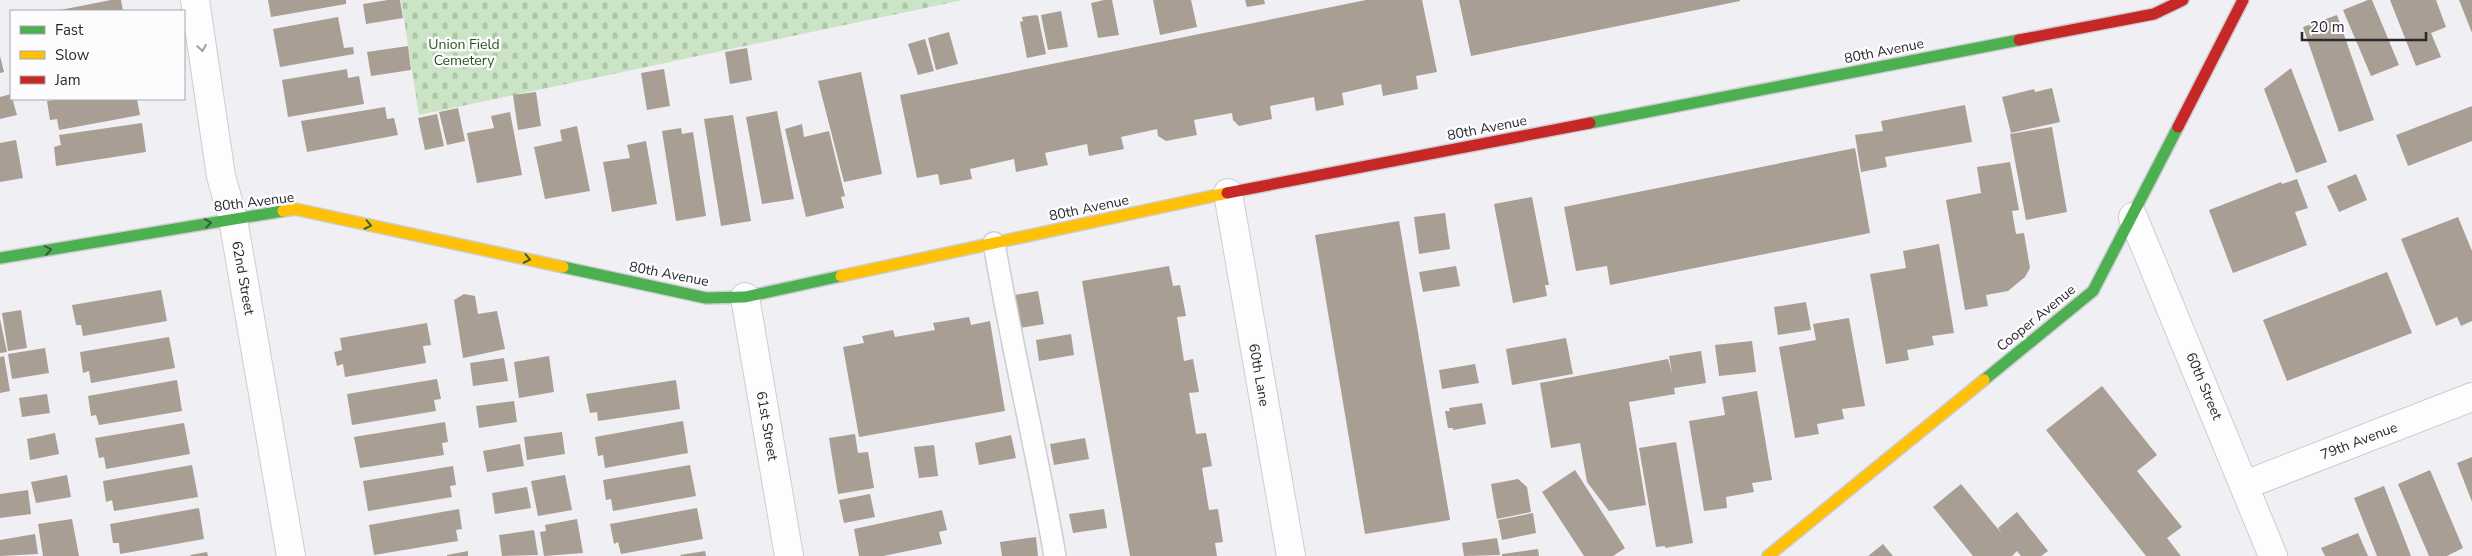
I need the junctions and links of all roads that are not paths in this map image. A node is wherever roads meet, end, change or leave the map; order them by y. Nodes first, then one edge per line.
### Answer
1 (195, 0) edge
2 (2183, 0) edge
3 (2243, 0) edge
4 (1228, 193) junction
5 (2133, 217) junction
6 (233, 219) junction
7 (994, 243) junction
8 (0, 258) edge
9 (746, 297) junction
10 (2472, 397) edge
11 (2245, 485) junction
12 (291, 556) edge
13 (789, 556) edge
14 (1055, 556) edge
15 (1291, 556) edge
16 (1768, 556) edge
17 (2274, 556) edge

1 -> 6 street, 62nd Street
2 - 4 street, 80th Avenue
3 - 5 street, Cooper Avenue
4 - 7 street, 80th Avenue
4 - 15 street, 60th Lane
5 - 11 street, 60th Street
5 - 16 street, Cooper Avenue
8 -> 6 street, 80th Avenue
6 -> 9 street, 80th Avenue
6 - 12 street, 62nd Street
7 - 9 street, 80th Avenue
7 - 14 lane
9 - 13 street, 61st Street
10 - 11 street, 79th Avenue
11 - 17 street, 60th Street

